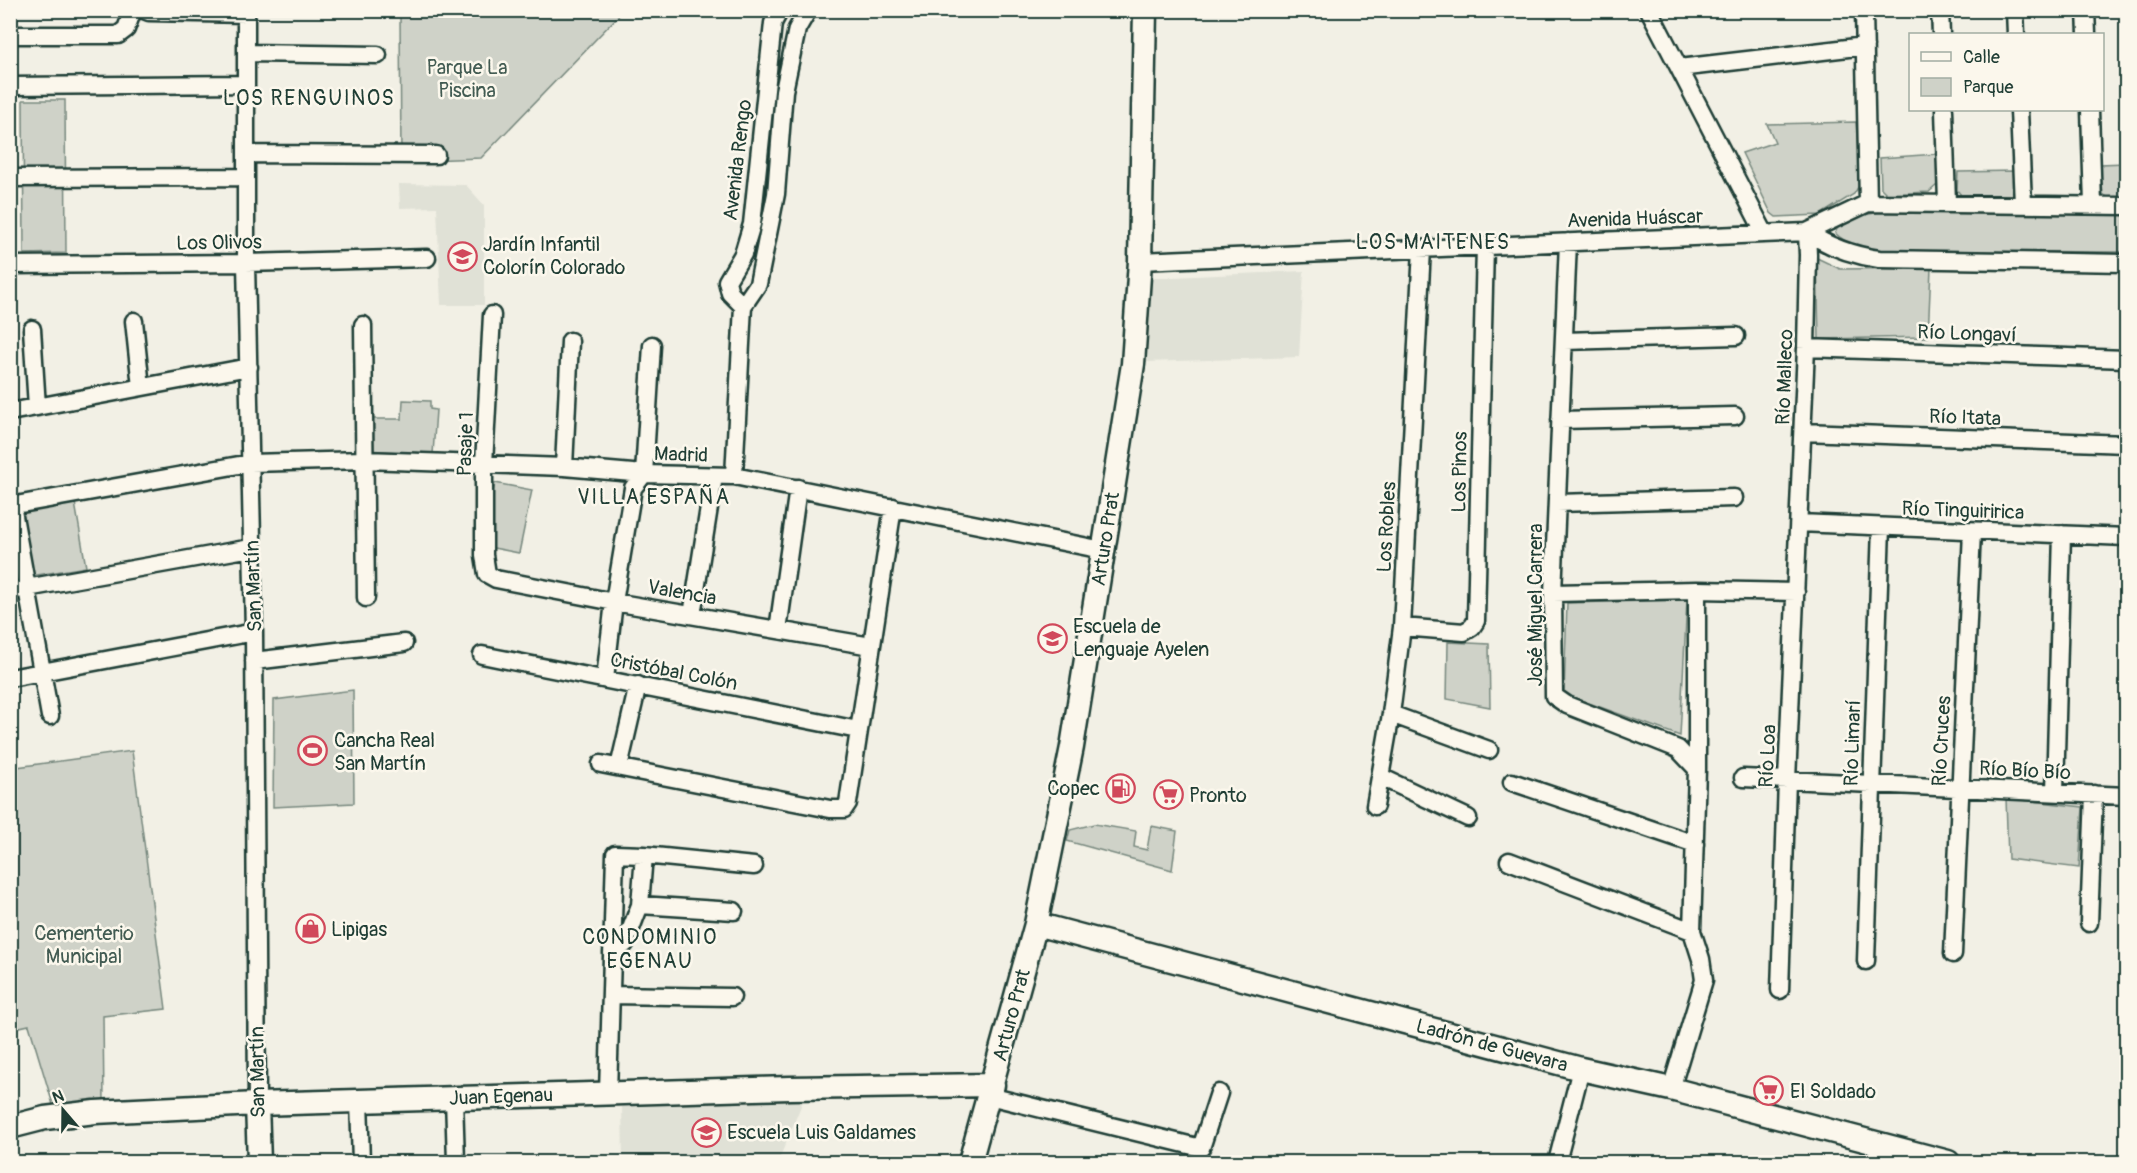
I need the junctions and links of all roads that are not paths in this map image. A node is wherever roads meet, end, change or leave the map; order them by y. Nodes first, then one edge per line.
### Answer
1 (133, 10) edge
2 (144, 10) edge
3 (780, 10) edge
4 (808, 10) edge
5 (1145, 10) edge
6 (1649, 10) edge
7 (1864, 10) edge
8 (1940, 10) edge
9 (2015, 10) edge
10 (2086, 10) edge
11 (246, 12) edge
12 (1941, 33) edge
13 (2016, 33) edge
14 (2087, 33) edge
15 (10, 35) edge
16 (1865, 46) junction
17 (246, 53) junction
18 (378, 55) dead end
19 (1679, 68) junction
20 (246, 84) junction
21 (10, 86) edge
22 (1944, 111) edge
23 (2019, 111) edge
24 (2090, 111) edge
25 (246, 154) junction
26 (436, 154) dead end
27 (246, 177) junction
28 (10, 178) edge
29 (1868, 202) junction
30 (1947, 202) junction
31 (2023, 204) junction
32 (2093, 206) junction
33 (2127, 206) edge
34 (1807, 232) junction
35 (1765, 234) junction
36 (1568, 242) junction
37 (1485, 246) junction
38 (1422, 249) junction
39 (427, 258) dead end
40 (1140, 261) junction
41 (246, 263) junction
42 (2127, 263) edge
43 (10, 265) edge
44 (743, 306) junction
45 (492, 315) dead end
46 (134, 321) dead end
47 (363, 325) dead end
48 (32, 329) dead end
49 (1736, 336) dead end
50 (570, 341) dead end
51 (1564, 341) junction
52 (652, 345) dead end
53 (1806, 348) junction
54 (2127, 359) edge
55 (249, 367) junction
56 (141, 387) junction
57 (37, 407) junction
58 (10, 412) edge
59 (1735, 416) dead end
60 (1560, 420) junction
61 (1803, 432) junction
62 (2127, 444) edge
63 (364, 460) junction
64 (250, 463) junction
65 (484, 464) junction
66 (564, 467) junction
67 (644, 474) junction
68 (714, 476) junction
69 (734, 476) junction
70 (798, 488) junction
71 (1734, 498) dead end
72 (1557, 503) junction
73 (11, 505) edge
74 (892, 507) junction
75 (1799, 523) junction
76 (1881, 527) junction
77 (1972, 531) junction
78 (2062, 534) junction
79 (2127, 537) edge
80 (252, 548) junction
81 (1103, 550) junction
82 (487, 574) joint
83 (19, 589) edge
84 (1697, 590) junction
85 (1796, 592) junction
86 (1553, 593) junction
87 (366, 598) dead end
88 (614, 602) junction
89 (692, 615) junction
90 (1402, 627) junction
91 (778, 630) junction
92 (254, 632) junction
93 (404, 643) dead end
94 (871, 646) junction
95 (482, 655) dead end
96 (254, 661) junction
97 (42, 672) junction
98 (10, 678) edge
99 (605, 679) junction
100 (638, 685) junction
101 (1390, 714) junction
102 (50, 716) dead end
103 (858, 730) junction
104 (1489, 750) dead end
105 (601, 764) dead end
106 (619, 768) junction
107 (1697, 769) junction
108 (1381, 777) junction
109 (1743, 778) dead end
110 (1787, 780) junction
111 (1512, 782) dead end
112 (1872, 784) junction
113 (1960, 788) junction
114 (2055, 792) junction
115 (2094, 794) junction
116 (2127, 796) edge
117 (1375, 806) dead end
118 (1468, 818) dead end
119 (1695, 844) junction
120 (644, 855) junction
121 (1509, 861) dead end
122 (754, 866) dead end
123 (640, 905) junction
124 (734, 911) dead end
125 (2089, 923) dead end
126 (1036, 924) junction
127 (1692, 931) junction
128 (612, 953) junction
129 (1953, 954) dead end
130 (1866, 961) dead end
131 (1780, 990) dead end
132 (611, 994) junction
133 (732, 997) dead end
134 (1581, 1069) junction
135 (1671, 1089) junction
136 (991, 1091) junction
137 (609, 1093) junction
138 (1219, 1093) dead end
139 (454, 1098) junction
140 (359, 1101) junction
141 (257, 1104) junction
142 (10, 1127) edge
143 (259, 1162) edge
144 (361, 1162) edge
145 (456, 1162) edge
146 (970, 1162) edge
147 (1557, 1162) edge
148 (1948, 1162) edge

1 - 15 street
2 - 11 street
3 - 44 street, Avenida Rengo
4 - 44 street, Avenida Rengo
5 - 40 main road, Arturo Prat
6 - 19 street
7 - 16 street
8 - 12 street
9 - 13 street
10 - 14 street
11 - 17 street, San Martín
16 - 19 street
16 - 29 street
17 - 18 street
17 - 20 street, San Martín
19 - 35 street
20 - 21 street
20 - 25 street, San Martín
22 - 30 street
23 - 31 street
24 - 32 street
25 - 26 street
25 - 27 street, San Martín
27 - 28 street
27 - 41 street, San Martín
29 - 30 street
29 - 34 street
30 - 31 street
31 - 32 street
32 - 33 street
34 - 35 street, Avenida Huáscar
34 - 42 street
34 - 53 street, Río Malleco
35 - 36 street, Avenida Huáscar
36 - 37 street, Avenida Huáscar
36 - 51 street, José Miguel Carrera
37 - 38 street, Avenida Huáscar
37 - 90 street, Los Pinos
38 - 40 street, Avenida Huáscar
38 - 90 street, Los Robles
39 - 41 street, Los Olivos
40 - 81 main road, Arturo Prat
41 - 43 street, Los Olivos
41 - 55 street, San Martín
44 - 69 street, Avenida Rengo
45 - 65 street, Pasaje 1
46 - 56 street
47 - 63 street
48 - 57 street
49 - 51 street
50 - 66 street
51 - 60 street, José Miguel Carrera
52 - 67 street
53 - 54 street, Río Longaví
53 - 61 street, Río Malleco
55 - 56 street
55 - 64 street, San Martín
56 - 57 street
57 - 58 street
59 - 60 street
60 - 72 street, José Miguel Carrera
61 - 62 street, Río Itata
61 - 75 street, Río Malleco
63 - 64 street, Madrid
63 - 65 street, Madrid
63 - 87 street
64 - 73 street, Madrid
64 - 80 street, San Martín
65 - 66 street, Madrid
65 - 82 street, Pasaje 1
66 - 67 street, Madrid
67 - 68 street, Madrid
67 - 88 street
68 - 69 street, Madrid
68 - 89 street
69 - 70 street, Madrid
70 - 74 street, Madrid
70 - 91 street
71 - 72 street
72 - 86 street, José Miguel Carrera
73 - 83 street
74 - 81 street, Madrid
74 - 94 street
75 - 76 street, Río Tinguiririca
75 - 85 street, Río Loa
76 - 77 street, Río Tinguiririca
76 - 112 street, Río Limarí
77 - 78 street, Río Tinguiririca
77 - 113 street, Río Cruces
78 - 79 street, Río Tinguiririca
78 - 114 street
80 - 83 street
80 - 92 street, San Martín
81 - 126 main road, Arturo Prat
82 - 88 street, Valencia
83 - 97 street
84 - 85 street
84 - 86 street
84 - 107 street
85 - 110 street, Río Loa
86 - 107 street, José Miguel Carrera
88 - 89 street, Valencia
88 - 99 street
89 - 91 street, Valencia
90 - 101 street, Los Robles
91 - 94 street, Valencia
92 - 96 street, San Martín
92 - 97 street
93 - 96 street
94 - 103 street
95 - 99 street, Cristóbal Colón
96 - 141 street, San Martín
97 - 98 street
97 - 102 street
99 - 100 street, Cristóbal Colón
100 - 103 street, Cristóbal Colón
100 - 106 street
101 - 104 street
101 - 108 street, Los Robles
103 - 106 street
105 - 106 street
107 - 119 street
108 - 117 street, Los Robles
108 - 118 street
109 - 110 street, Río Bío Bío
110 - 112 street, Río Bío Bío
110 - 131 street, Río Loa
111 - 119 street
112 - 113 street, Río Bío Bío
112 - 130 street, Río Limarí
113 - 114 street, Río Bío Bío
113 - 129 street, Río Cruces
114 - 115 street, Río Bío Bío
115 - 116 street, Río Bío Bío
115 - 125 street
119 - 127 street
120 - 122 street
120 - 123 street
120 - 128 street
121 - 127 street
123 - 124 street
123 - 128 street
126 - 134 main road, Ladrón de Guevara
126 - 136 main road, Arturo Prat
127 - 135 street
128 - 132 street
132 - 133 street
132 - 137 street
134 - 135 main road, Ladrón de Guevara
134 - 147 street
135 - 148 main road, Ladrón de Guevara
136 - 137 main road, Juan Egenau
136 - 138 street
136 - 146 main road, Arturo Prat
137 - 139 main road, Juan Egenau
139 - 140 main road, Juan Egenau
139 - 145 street
140 - 141 main road, Juan Egenau
140 - 144 street
141 - 142 main road, Juan Egenau
141 - 143 main road, San Martín

